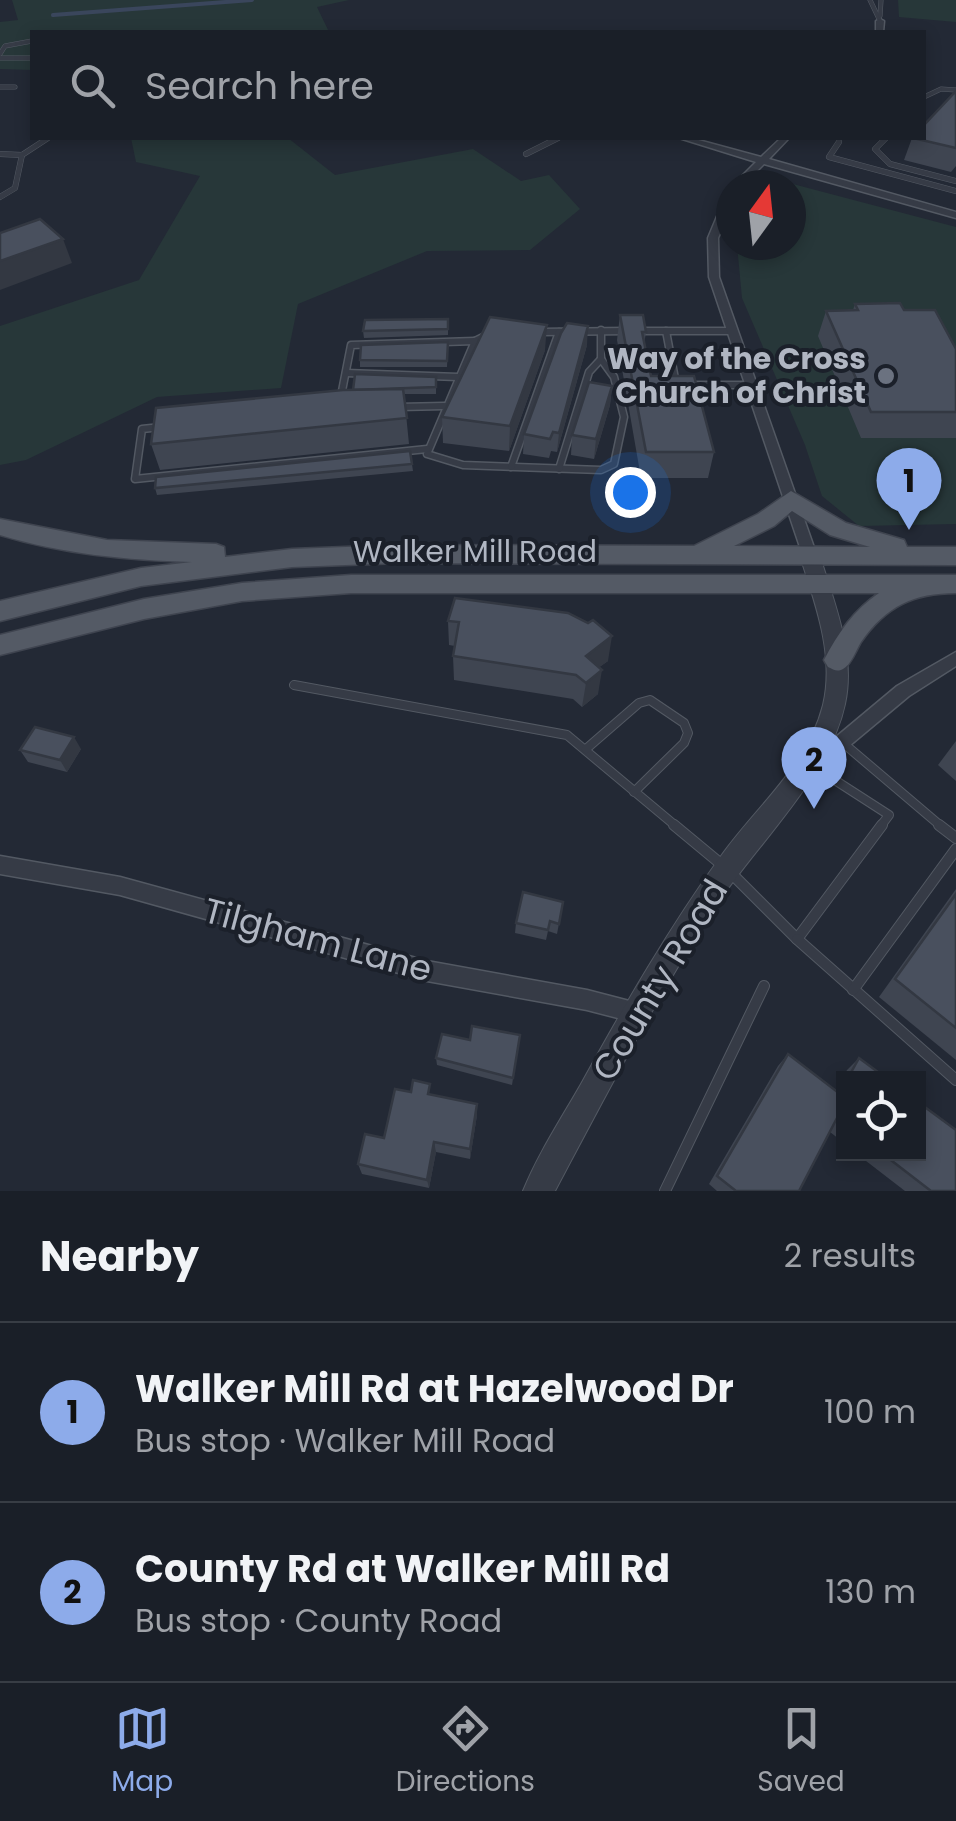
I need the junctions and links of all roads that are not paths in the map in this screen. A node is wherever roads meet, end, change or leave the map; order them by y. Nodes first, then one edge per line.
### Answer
1 (870, 0) edge
2 (881, 0) edge
3 (880, 20) junction
4 (880, 30) edge
5 (30, 42) edge
6 (0, 56) edge
7 (30, 58) edge
8 (0, 87) edge
9 (14, 87) dead end
10 (956, 90) edge
11 (926, 96) edge
12 (45, 140) edge
13 (554, 140) edge
14 (689, 140) edge
15 (783, 140) edge
16 (884, 140) edge
17 (840, 142) dead end
18 (0, 154) edge
19 (526, 154) dead end
20 (22, 155) junction
21 (760, 162) junction
22 (752, 170) edge
23 (956, 181) edge
24 (956, 191) edge
25 (0, 196) edge
26 (956, 215) edge
27 (716, 225) edge
28 (601, 330) junction
29 (666, 331) junction
30 (732, 331) junction
31 (527, 332) edge
32 (559, 332) junction
33 (498, 334) edge
34 (475, 341) junction
35 (600, 359) junction
36 (346, 373) junction
37 (458, 377) junction
38 (752, 384) junction
39 (444, 406) junction
40 (392, 407) edge
41 (339, 409) edge
42 (162, 427) edge
43 (426, 449) junction
44 (511, 467) junction
45 (559, 469) junction
46 (791, 499) junction
47 (0, 527) edge
48 (356, 554) junction
49 (688, 556) junction
50 (810, 556) junction
51 (929, 556) junction
52 (956, 556) edge
53 (818, 584) junction
54 (944, 584) edge
55 (0, 612) edge
56 (0, 645) edge
57 (956, 658) edge
58 (836, 660) junction
59 (294, 686) dead end
60 (842, 742) junction
61 (586, 749) junction
62 (805, 773) junction
63 (634, 792) junction
64 (903, 798) junction
65 (889, 815) junction
66 (956, 838) edge
67 (956, 849) edge
68 (0, 865) edge
69 (727, 869) junction
70 (796, 940) junction
71 (764, 986) dead end
72 (853, 990) junction
73 (636, 1013) junction
74 (956, 1080) edge
75 (538, 1191) edge
76 (665, 1191) edge

1 - 3 lane
2 - 3 lane
3 - 4 street
5 - 6 lane
6 - 7 lane
8 - 9 lane
10 - 11 lane
12 - 20 lane
13 - 19 lane
14 - 21 street
15 - 21 street
16 - 23 lane
17 - 24 lane
18 - 20 lane
20 - 25 lane
21 - 22 street
21 - 26 street
27 - 30 street
28 - 29 lane
28 - 32 lane
28 - 35 lane
29 - 30 lane
29 - 38 lane
30 - 38 street
31 - 32 lane
32 - 44 lane
33 - 34 lane
34 - 36 lane
34 - 37 lane
35 - 45 lane
35 - 45 lane
36 - 37 lane
36 - 41 lane
37 - 39 lane
38 - 46 street
39 - 40 lane
39 - 43 lane
42 - 43 lane
43 - 44 lane
44 - 45 lane
46 - 49 main road
46 - 50 street
46 - 51 main road
47 - 48 main road
48 - 49 main road, Walker Mill Road
48 - 55 main road, Walker Mill Road
49 - 50 main road, Walker Mill Road
50 - 51 main road, Walker Mill Road
50 - 53 street, County Road
51 - 52 main road, Walker Mill Road
53 - 54 main road, Walker Mill Road
53 - 56 main road, Walker Mill Road
53 - 58 street, County Road
54 - 58 main road
57 - 60 street, County Road
58 - 62 street, County Road
59 - 61 lane
60 - 62 street, County Road
60 - 64 lane
61 - 63 lane
61 - 63 lane
62 - 65 lane
62 - 69 street, County Road
63 - 69 lane
64 - 65 lane
64 - 66 lane
65 - 70 lane
67 - 72 lane
68 - 73 street, Tilgham Lane
69 - 70 lane
69 - 73 street, County Road
70 - 72 lane
71 - 76 lane
72 - 74 lane
73 - 75 street, County Road

